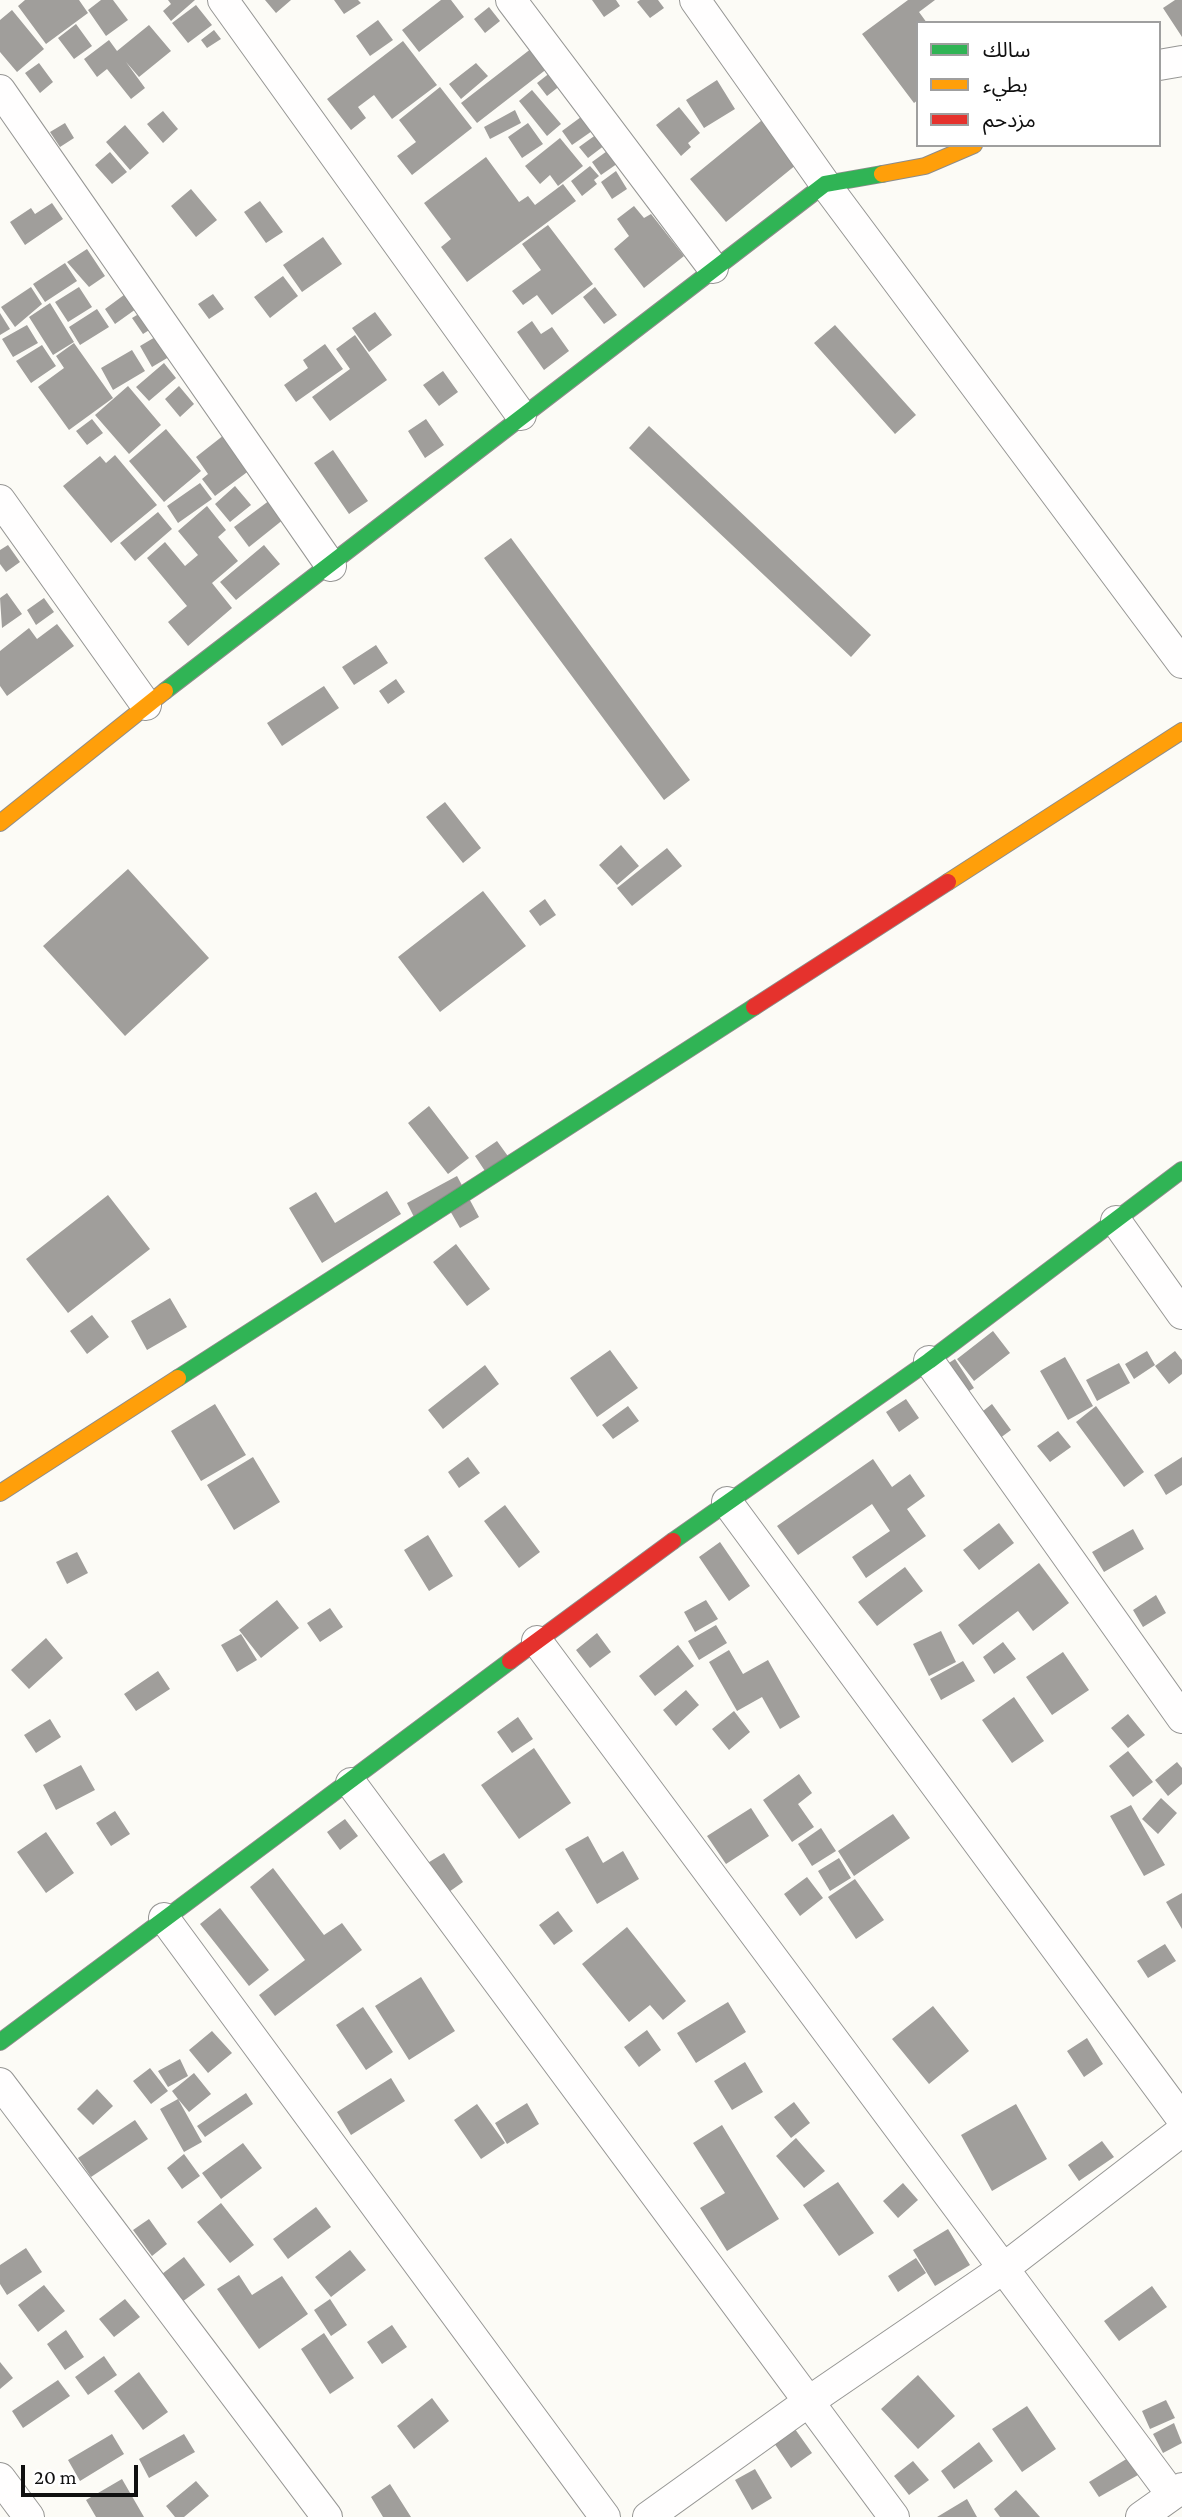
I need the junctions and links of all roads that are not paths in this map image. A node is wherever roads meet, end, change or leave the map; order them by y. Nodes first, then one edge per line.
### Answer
1 (223, 0) edge
2 (511, 0) edge
3 (695, 0) edge
4 (1182, 61) edge
5 (1161, 65) edge
6 (0, 90) edge
7 (969, 147) edge
8 (825, 184) junction
9 (713, 268) junction
10 (521, 415) junction
11 (0, 500) edge
12 (331, 566) junction
13 (1182, 663) edge
14 (146, 705) junction
15 (1182, 731) edge
16 (0, 823) edge
17 (1182, 1170) edge
18 (1116, 1221) junction
19 (1182, 1314) edge
20 (929, 1360) junction
21 (0, 1493) edge
22 (727, 1502) junction
23 (537, 1642) junction
24 (1182, 1718) edge
25 (351, 1783) junction
26 (164, 1918) junction
27 (0, 2042) edge
28 (0, 2082) edge
29 (1182, 2119) edge
30 (1182, 2131) edge
31 (1004, 2268) junction
32 (808, 2402) junction
33 (0, 2478) edge
34 (1177, 2491) edge
35 (29, 2517) edge
36 (327, 2517) edge
37 (605, 2517) edge
38 (648, 2517) edge
39 (894, 2517) edge
40 (1141, 2517) edge

1 - 10 street
2 - 9 street
3 - 8 street
4 - 5 street
6 - 12 street
7 - 8 street
8 - 9 street
8 - 13 street
9 - 10 street
10 - 12 street
11 - 14 street
12 - 14 street
14 - 16 street
15 - 21 street
17 - 18 street
18 - 19 street
18 - 20 street
20 - 22 street
20 - 24 street
22 - 23 street
22 - 29 street
23 - 25 street
23 - 31 street
25 - 26 street
25 - 32 street
26 - 27 street
26 - 37 street
28 - 36 street
30 - 31 street
31 - 32 street
31 - 34 street
32 - 38 street
32 - 39 street
33 - 35 street
34 - 40 street

